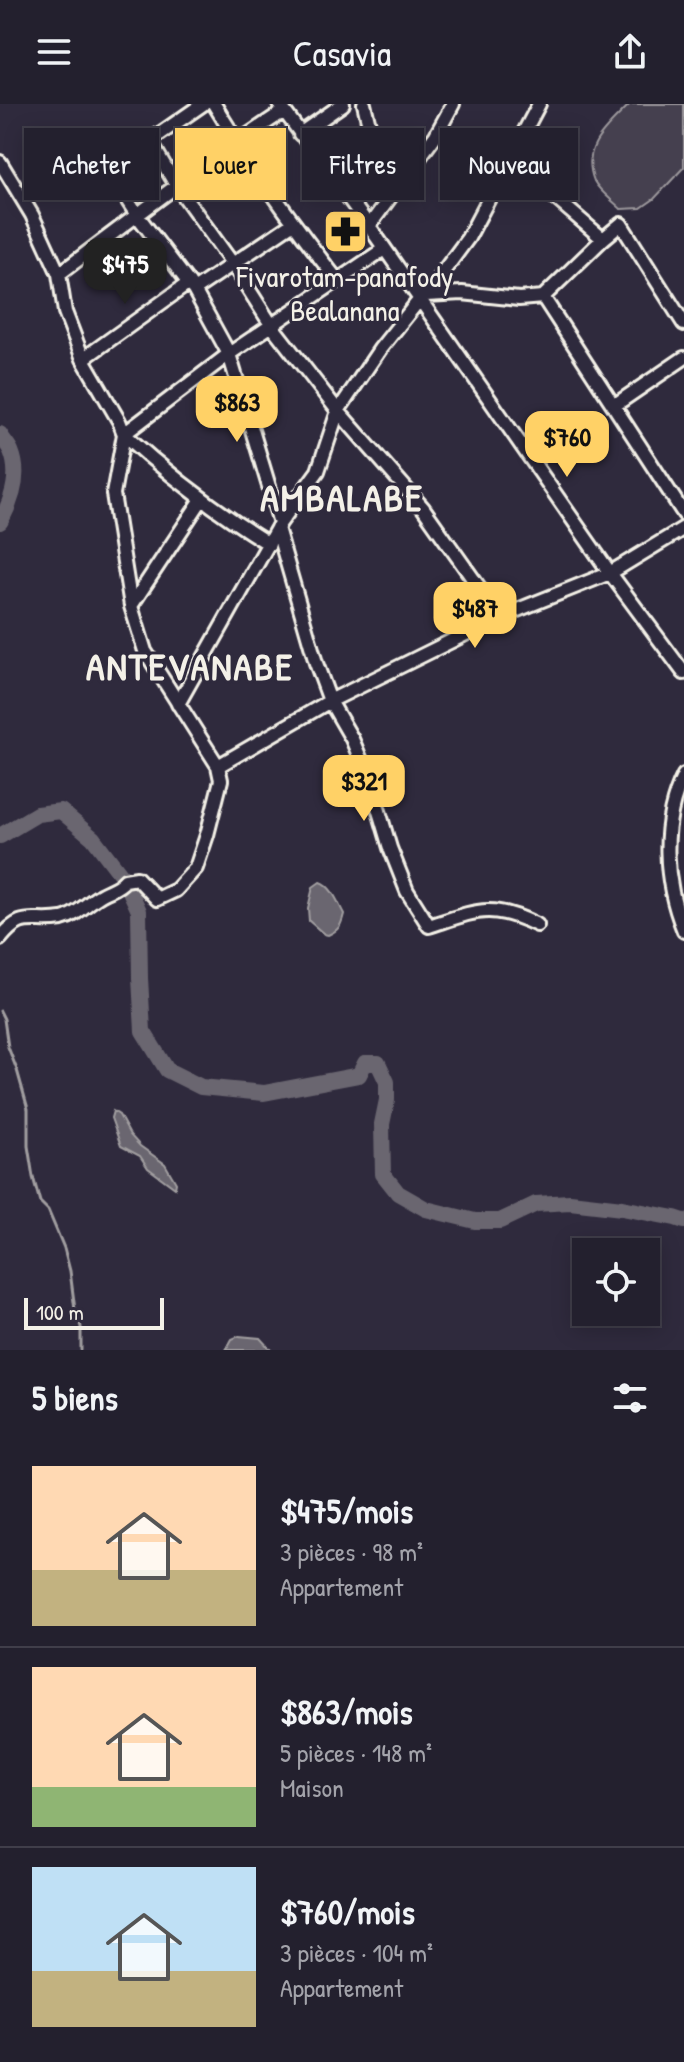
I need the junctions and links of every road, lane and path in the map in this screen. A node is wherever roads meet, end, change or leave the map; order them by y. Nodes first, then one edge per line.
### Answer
1 (203, 104) edge
2 (214, 104) edge
3 (343, 104) edge
4 (364, 104) edge
5 (453, 104) edge
6 (539, 104) edge
7 (282, 108) edge
8 (229, 128) edge
9 (255, 128) edge
10 (370, 128) edge
11 (526, 128) edge
12 (300, 134) junction
13 (159, 135) edge
14 (424, 151) edge
15 (159, 156) edge
16 (0, 162) edge
17 (175, 183) edge
18 (175, 186) edge
19 (127, 200) edge
20 (187, 200) edge
21 (276, 200) edge
22 (387, 200) edge
23 (488, 200) edge
24 (558, 200) edge
25 (137, 215) junction
26 (292, 224) junction
27 (369, 226) junction
28 (603, 239) junction
29 (384, 249) junction
30 (232, 263) junction
31 (59, 274) junction
32 (338, 281) junction
33 (191, 286) junction
34 (423, 297) junction
35 (543, 297) junction
36 (684, 324) edge
37 (272, 326) junction
38 (229, 354) junction
39 (684, 358) edge
40 (83, 359) junction
41 (615, 405) junction
42 (338, 411) junction
43 (124, 434) junction
44 (202, 499) junction
45 (684, 514) edge
46 (279, 526) junction
47 (684, 528) edge
48 (269, 544) junction
49 (610, 573) junction
50 (131, 606) junction
51 (500, 617) junction
52 (684, 673) edge
53 (330, 701) junction
54 (178, 704) junction
55 (218, 766) junction
56 (684, 775) edge
57 (537, 925) dead end
58 (684, 931) edge
59 (0, 939) edge

1 - 13 street
2 - 8 street
3 - 12 street
4 - 10 street
5 - 14 street
6 - 11 street
7 - 9 street
7 - 12 street
12 - 27 street
15 - 17 street
16 - 31 street
18 - 25 street
19 - 25 street
20 - 30 street
21 - 26 street
22 - 27 street
23 - 34 street
24 - 28 street
25 - 31 street
25 - 33 street
26 - 30 street
26 - 32 street
27 - 29 street
28 - 35 street
28 - 36 street
29 - 32 street
29 - 34 street
30 - 33 street
30 - 37 street
31 - 40 street
32 - 37 street
33 - 38 street
33 - 40 street
34 - 35 street
34 - 42 street
34 - 49 street
35 - 41 street
37 - 38 street
37 - 42 street
38 - 43 street
38 - 46 street
39 - 41 street
40 - 43 street
41 - 45 street
42 - 46 street
42 - 51 street
43 - 44 street
43 - 50 street
44 - 48 street
44 - 50 street
46 - 48 street
46 - 53 street
47 - 49 street
48 - 54 street
49 - 51 street
49 - 52 street
50 - 54 street
51 - 53 street
53 - 55 street
53 - 57 street
54 - 55 street
55 - 59 street
56 - 58 street

